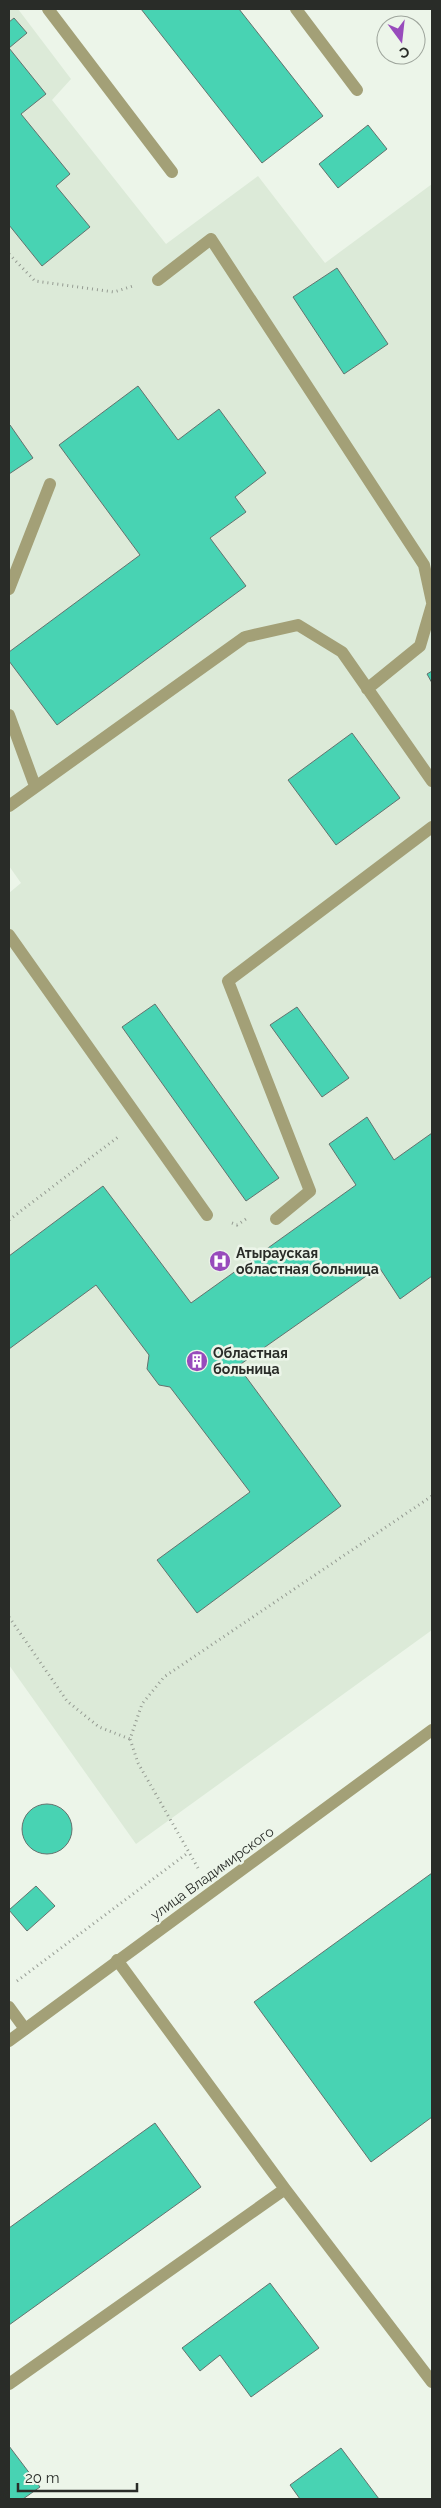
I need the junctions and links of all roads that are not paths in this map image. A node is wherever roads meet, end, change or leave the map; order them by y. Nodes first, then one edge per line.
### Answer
1 (48, 9) edge
2 (296, 9) edge
3 (357, 90) dead end
4 (172, 172) dead end
5 (158, 280) road end
6 (50, 484) dead end
7 (9, 589) edge
8 (432, 604) edge
9 (366, 689) junction
10 (9, 715) edge
11 (432, 781) edge
12 (35, 786) junction
13 (9, 806) edge
14 (432, 828) edge
15 (9, 935) edge
16 (207, 1215) road end
17 (276, 1218) road end
18 (432, 1730) edge
19 (117, 1960) junction
20 (9, 2007) edge
21 (25, 2029) junction
22 (9, 2040) edge
23 (285, 2189) junction
24 (432, 2382) edge
25 (9, 2384) edge

1 - 4 street
2 - 3 street
5 - 8 street
6 - 7 street
8 - 9 street
9 - 11 street
9 - 12 street
10 - 12 street
12 - 13 street
14 - 17 street
15 - 16 street
18 - 19 street, улица Владимирского
19 - 21 street, улица Владимирского
19 - 23 street
20 - 21 street
21 - 22 street, улица Владимирского
23 - 24 street
23 - 25 street

